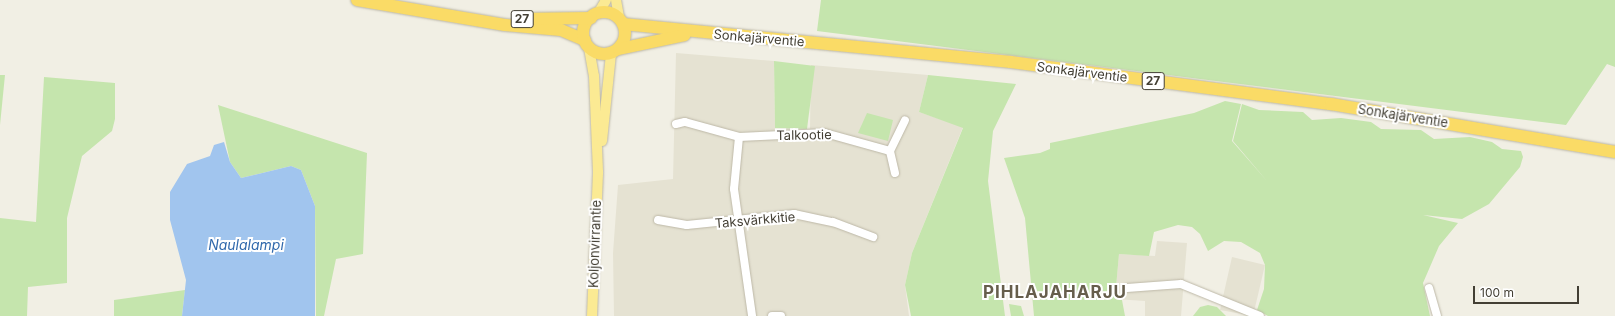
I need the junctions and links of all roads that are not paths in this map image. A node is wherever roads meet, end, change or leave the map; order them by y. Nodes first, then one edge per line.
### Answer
1 (357, 0) edge
2 (606, 0) edge
3 (616, 0) edge
4 (454, 14) junction
5 (595, 15) junction
6 (621, 21) junction
7 (688, 33) junction
8 (587, 44) junction
9 (615, 51) junction
10 (905, 120) dead end
11 (676, 124) dead end
12 (739, 137) junction
13 (890, 151) junction
14 (1615, 152) edge
15 (598, 173) junction
16 (895, 173) dead end
17 (658, 220) dead end
18 (737, 220) junction
19 (873, 237) dead end
20 (1127, 288) dead end
21 (1429, 288) dead end
22 (592, 316) edge
23 (752, 316) edge
24 (772, 316) edge
25 (781, 316) edge
26 (1260, 316) edge
27 (1437, 316) edge

1 - 4 highway, 27
2 - 5 main road
3 - 6 main road
4 - 5 highway, 27
4 - 8 highway, 27
5 - 6 highway
5 - 8 highway
6 - 7 highway, Sonkajärventie / 27
6 - 9 highway
7 - 9 highway, Sonkajärventie / 27
7 - 14 highway, Sonkajärventie / 27
8 - 9 highway
8 - 15 main road, Koljonvirrantie
9 - 15 main road, Koljonvirrantie
10 - 13 street
11 - 12 street, Talkootie
12 - 13 street, Talkootie
12 - 18 street
13 - 16 street
15 - 22 main road, Koljonvirrantie
17 - 18 street, Taksvärkkitie
18 - 19 street, Taksvärkkitie
18 - 23 street
20 - 26 street
21 - 27 street
24 - 25 street

